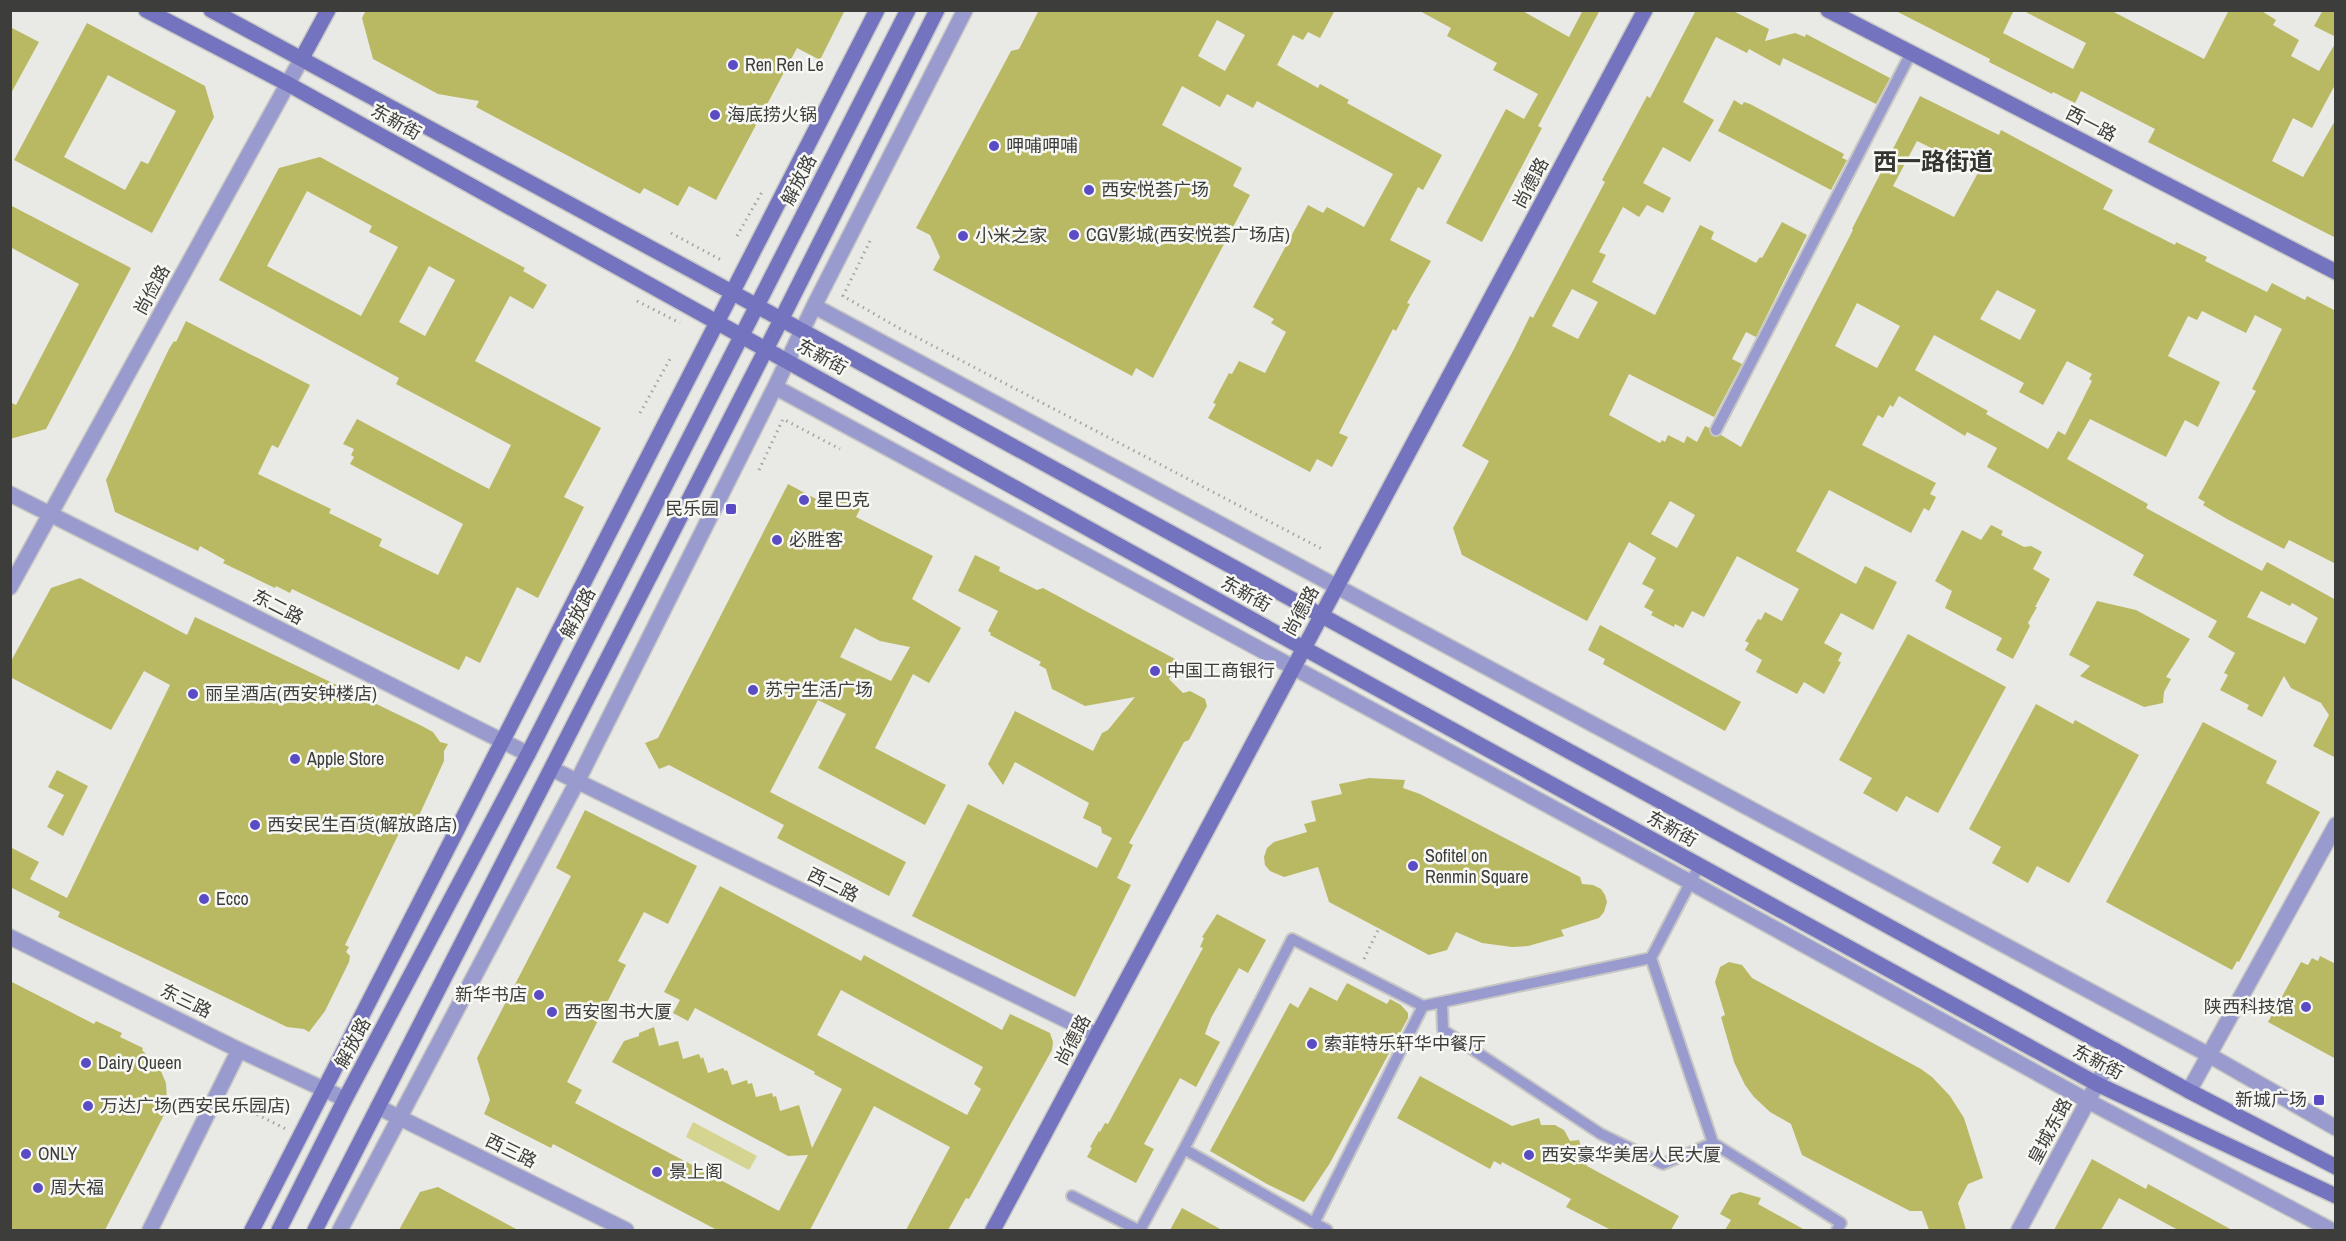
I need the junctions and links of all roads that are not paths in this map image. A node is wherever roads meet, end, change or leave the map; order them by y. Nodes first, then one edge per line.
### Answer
1 (146, 10) edge
2 (211, 10) edge
3 (328, 10) edge
4 (877, 10) edge
5 (908, 10) edge
6 (937, 10) edge
7 (965, 10) edge
8 (1645, 10) edge
9 (1828, 10) edge
10 (1911, 53) junction
11 (302, 58) junction
12 (288, 84) junction
13 (2336, 272) edge
14 (733, 293) junction
15 (756, 306) junction
16 (814, 306) junction
17 (781, 320) junction
18 (717, 322) junction
19 (802, 331) junction
20 (741, 335) junction
21 (766, 349) junction
22 (788, 361) junction
23 (775, 387) junction
24 (1716, 430) dead end
25 (10, 494) edge
26 (51, 514) junction
27 (1337, 586) junction
28 (10, 587) edge
29 (1322, 615) junction
30 (1303, 648) junction
31 (1292, 668) junction
32 (504, 742) junction
33 (528, 754) junction
34 (552, 769) junction
35 (577, 782) junction
36 (2336, 825) edge
37 (1699, 866) junction
38 (1690, 882) junction
39 (10, 937) edge
40 (1651, 958) junction
41 (1442, 1002) junction
42 (1423, 1006) junction
43 (1097, 1035) junction
44 (239, 1050) junction
45 (2115, 1050) junction
46 (2209, 1055) junction
47 (2097, 1084) junction
48 (325, 1089) junction
49 (2189, 1090) junction
50 (345, 1099) junction
51 (2088, 1101) junction
52 (378, 1107) junction
53 (399, 1117) junction
54 (2336, 1128) edge
55 (1713, 1143) junction
56 (1184, 1149) junction
57 (2336, 1167) edge
58 (1072, 1196) dead end
59 (2336, 1196) edge
60 (1314, 1223) junction
61 (150, 1230) edge
62 (252, 1230) edge
63 (279, 1230) edge
64 (315, 1230) edge
65 (340, 1230) edge
66 (626, 1230) edge
67 (993, 1230) edge
68 (1139, 1230) edge
69 (1327, 1230) edge
70 (1837, 1230) edge
71 (2019, 1230) edge
72 (2331, 1230) edge

1 - 12 main road, 东新街
2 - 11 main road, 东新街
3 - 11 main road, 尚俭路
4 - 14 main road
5 - 15 main road, 解放路
6 - 17 main road
7 - 16 street
8 - 27 main road, 尚德路
9 - 10 main road, 西一路
10 - 13 main road, 西一路
10 - 24 lane
11 - 12 street, 尚俭路
11 - 14 main road, 东新街
12 - 18 main road, 东新街
12 - 26 street, 尚俭路
14 - 15 main road, 东新街
14 - 18 main road
15 - 17 main road, 东新街
15 - 20 main road, 解放路
16 - 19 street
16 - 27 street
17 - 19 main road, 东新街
17 - 21 main road
18 - 20 main road, 东新街
18 - 32 main road
19 - 22 street
19 - 29 main road, 东新街
20 - 21 main road, 东新街
20 - 33 main road, 解放路
21 - 22 main road, 东新街
21 - 34 main road
22 - 23 street
22 - 30 main road, 东新街
23 - 31 street
23 - 35 street
25 - 26 street, 东二路
26 - 28 street, 尚俭路
26 - 32 street, 东二路
27 - 29 main road, 尚德路
27 - 46 street
29 - 30 main road, 尚德路
29 - 45 main road, 东新街
30 - 31 main road, 尚德路
30 - 37 main road, 东新街
31 - 38 street
31 - 43 main road, 尚德路
32 - 33 street, 东二路
32 - 48 main road
33 - 50 main road, 解放路
34 - 35 street, 西二路
34 - 52 main road
35 - 43 street, 西二路
35 - 53 street
36 - 46 street
37 - 38 lane
37 - 47 main road, 东新街
38 - 40 lane
38 - 51 street
39 - 44 street, 东三路
40 - 41 lane
40 - 55 lane
41 - 42 lane
41 - 55 lane
42 - 56 lane
42 - 60 lane
43 - 67 main road, 尚德路
44 - 48 street, 东三路
44 - 61 street
45 - 47 street, 皇城东路
45 - 49 main road, 东新街
46 - 49 street
46 - 54 street
47 - 51 street, 皇城东路
47 - 59 main road, 东新街
48 - 50 street, 东三路
48 - 62 main road
49 - 57 main road, 东新街
50 - 63 main road, 解放路
51 - 71 street, 皇城东路
51 - 72 street
52 - 53 street, 西三路
52 - 64 main road
53 - 65 street
53 - 66 street, 西三路
55 - 70 lane
56 - 60 lane
56 - 68 lane
58 - 68 lane
60 - 69 lane

